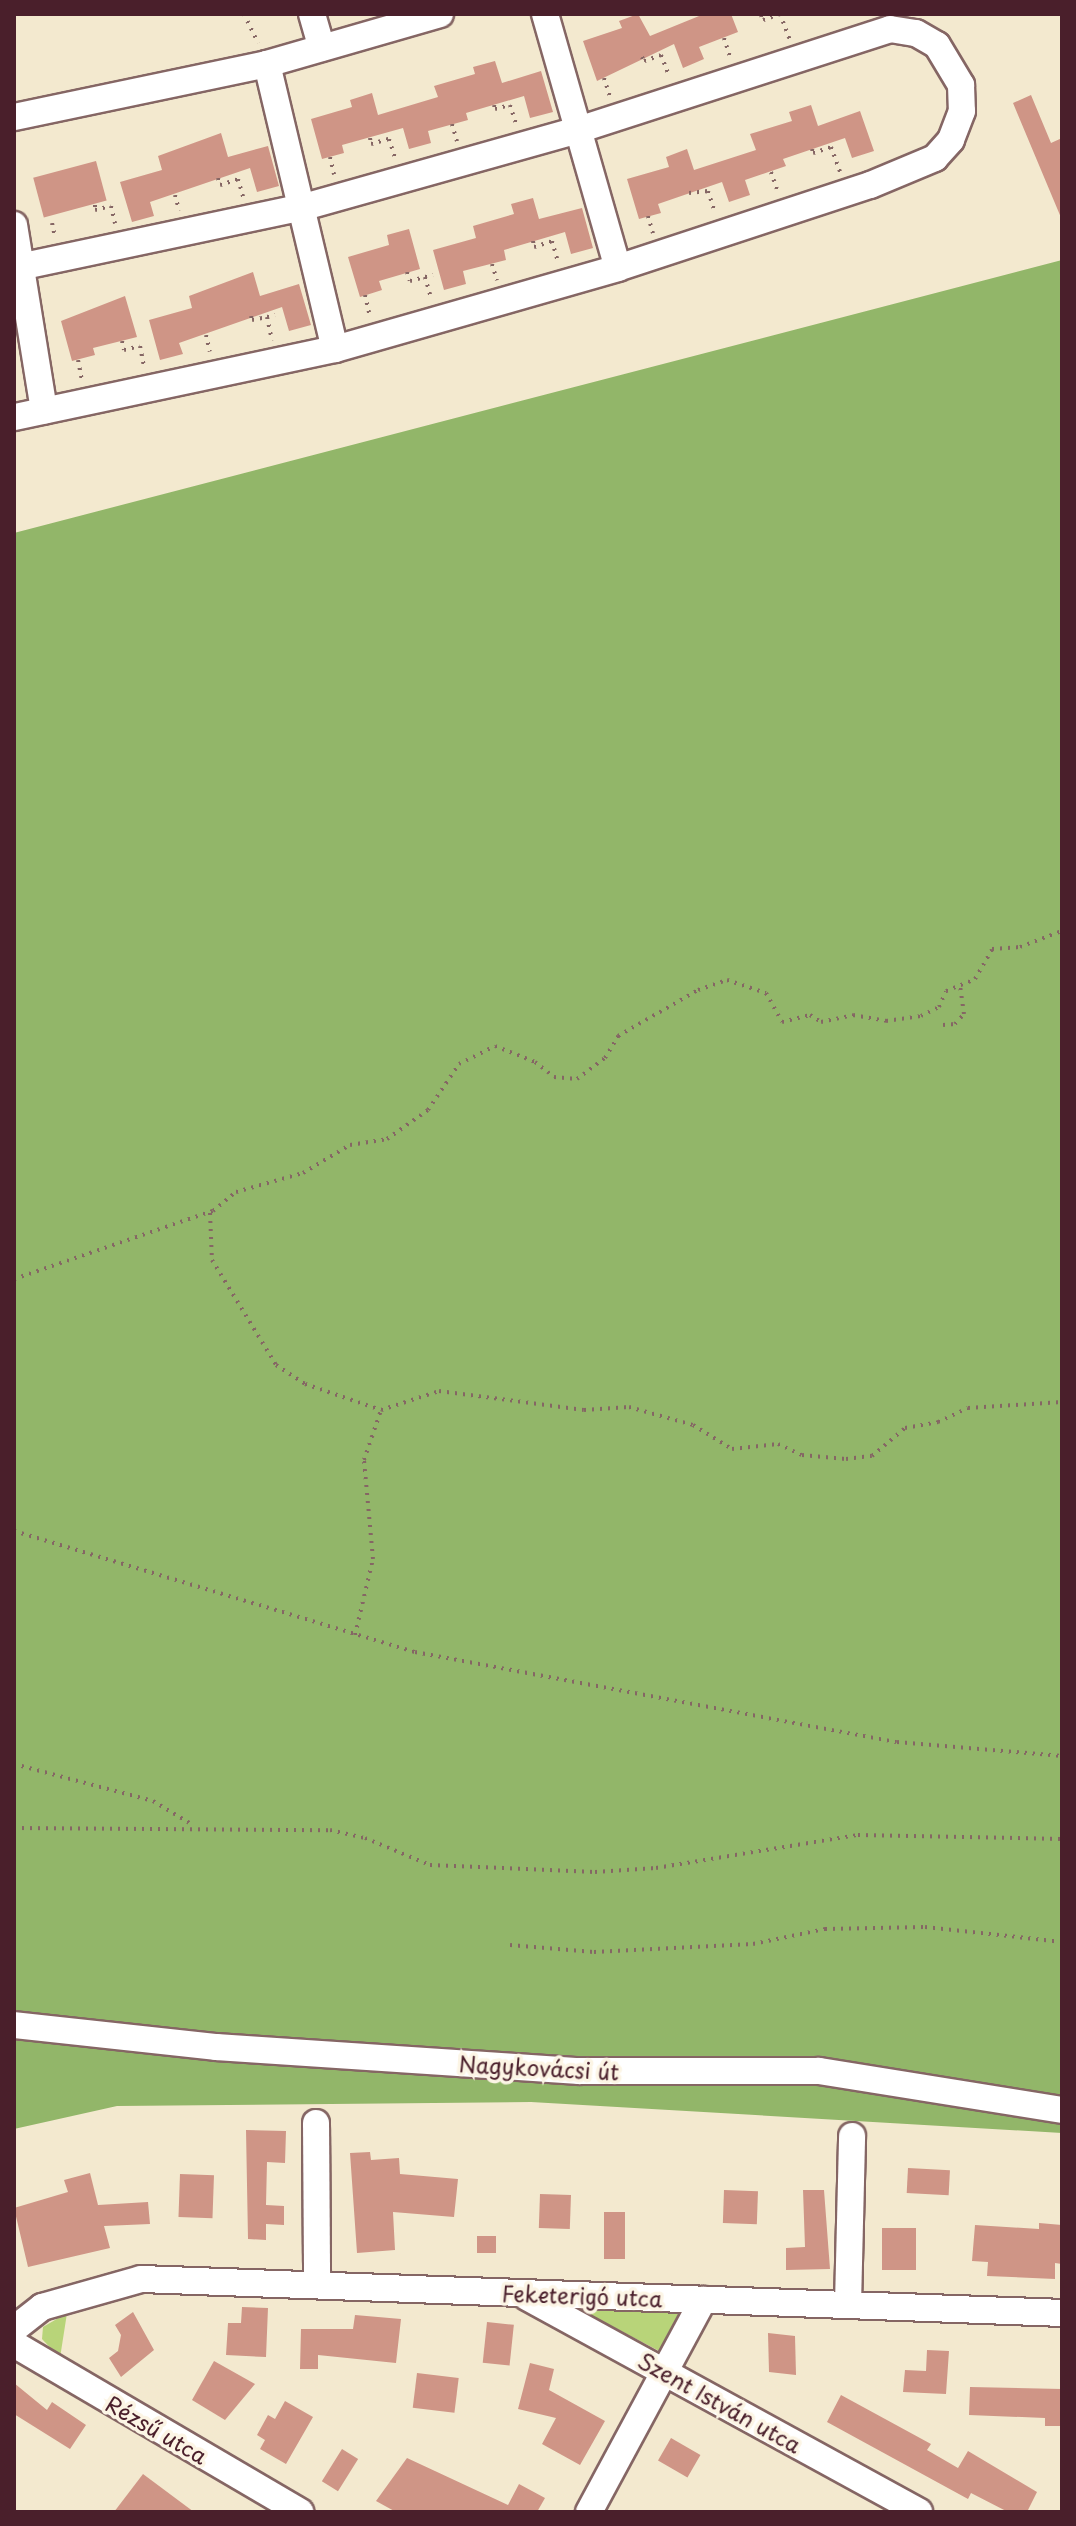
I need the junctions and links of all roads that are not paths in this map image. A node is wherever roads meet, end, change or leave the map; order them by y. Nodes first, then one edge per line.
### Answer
1 (312, 14) edge
2 (440, 14) edge
3 (545, 14) edge
4 (322, 48) junction
5 (265, 64) junction
6 (14, 117) edge
7 (578, 130) junction
8 (304, 207) junction
9 (14, 225) edge
10 (18, 268) edge
11 (618, 268) junction
12 (335, 349) junction
13 (44, 411) junction
14 (14, 417) edge
15 (14, 2025) edge
16 (1062, 2110) edge
17 (316, 2123) dead end
18 (852, 2136) dead end
19 (317, 2283) junction
20 (521, 2293) junction
21 (703, 2300) junction
22 (848, 2304) junction
23 (1062, 2313) edge
24 (14, 2329) edge
25 (14, 2344) edge
26 (666, 2372) junction
27 (300, 2512) edge
28 (589, 2512) edge
29 (919, 2512) edge

1 - 4 street
2 - 4 street
3 - 7 street
4 - 5 street
5 - 6 street
5 - 8 street
7 - 8 street
7 - 11 street
7 - 11 street
8 - 10 street
8 - 12 street
9 - 10 street
10 - 13 street
11 - 12 street
12 - 13 street
13 - 14 street
15 - 16 street, Nagykovácsi út
17 - 19 street
18 - 22 street
19 - 20 street, Feketerigó utca
19 - 24 street, Feketerigó utca
20 - 21 street, Feketerigó utca
20 - 26 street, Szent István utca
21 - 22 street, Feketerigó utca
21 - 26 street
22 - 23 street, Feketerigó utca
25 - 27 street, Rézsű utca
26 - 28 street
26 - 29 street, Szent István utca

